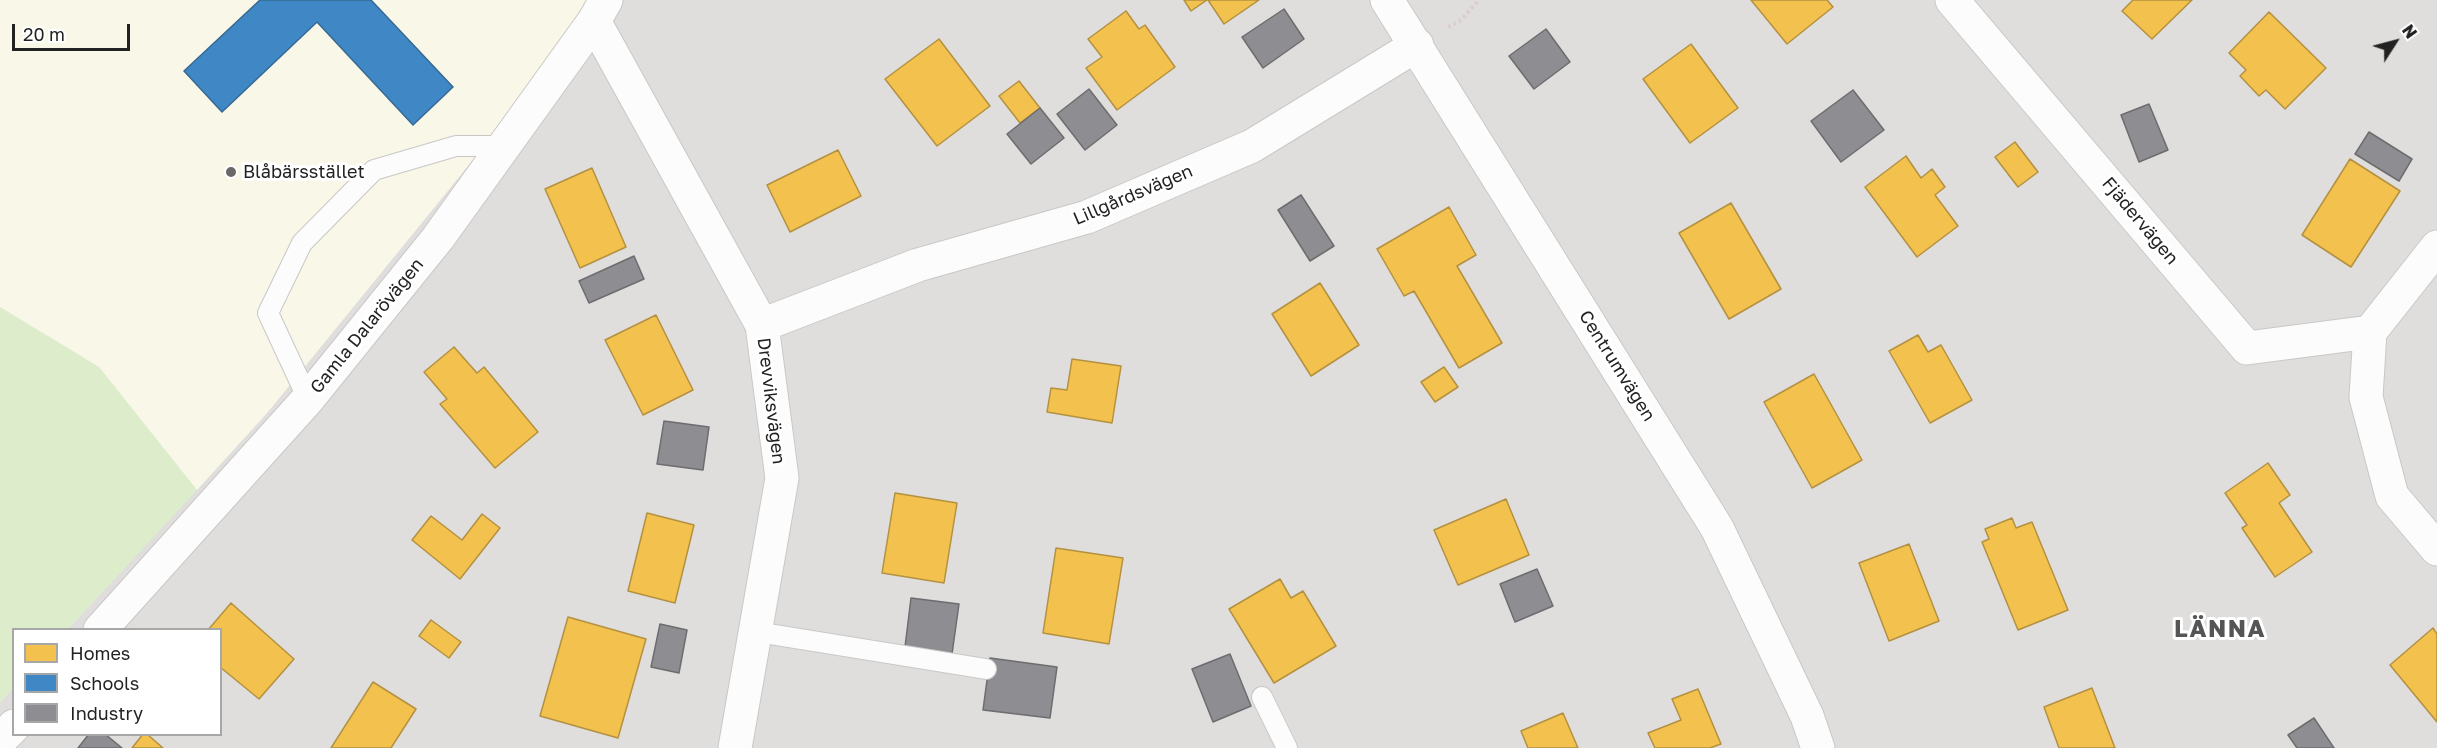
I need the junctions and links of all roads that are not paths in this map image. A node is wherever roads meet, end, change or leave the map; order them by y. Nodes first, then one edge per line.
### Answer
1 (1387, 0) edge
2 (1952, 0) edge
3 (600, 11) edge
4 (1417, 45) junction
5 (505, 146) junction
6 (2437, 247) edge
7 (762, 325) junction
8 (2370, 332) junction
9 (308, 399) junction
10 (2437, 549) edge
11 (102, 628) edge
12 (757, 632) junction
13 (986, 669) dead end
14 (1262, 697) dead end
15 (12, 728) edge
16 (0, 740) edge
17 (735, 748) edge
18 (1287, 748) edge
19 (1818, 748) edge

1 - 4 street, Centrumvägen
2 - 8 street, Fjädervägen
3 - 5 street, Gamla Dalarövägen
3 - 7 street, Drevviksvägen
4 - 7 street, Lillgårdsvägen
4 - 19 street, Centrumvägen
5 - 9 street, Gamla Dalarövägen
5 - 9 lane
6 - 8 street
7 - 12 street, Drevviksvägen
8 - 10 street
9 - 11 street, Gamla Dalarövägen
12 - 13 lane
12 - 17 street, Drevviksvägen
14 - 18 lane
15 - 16 street

